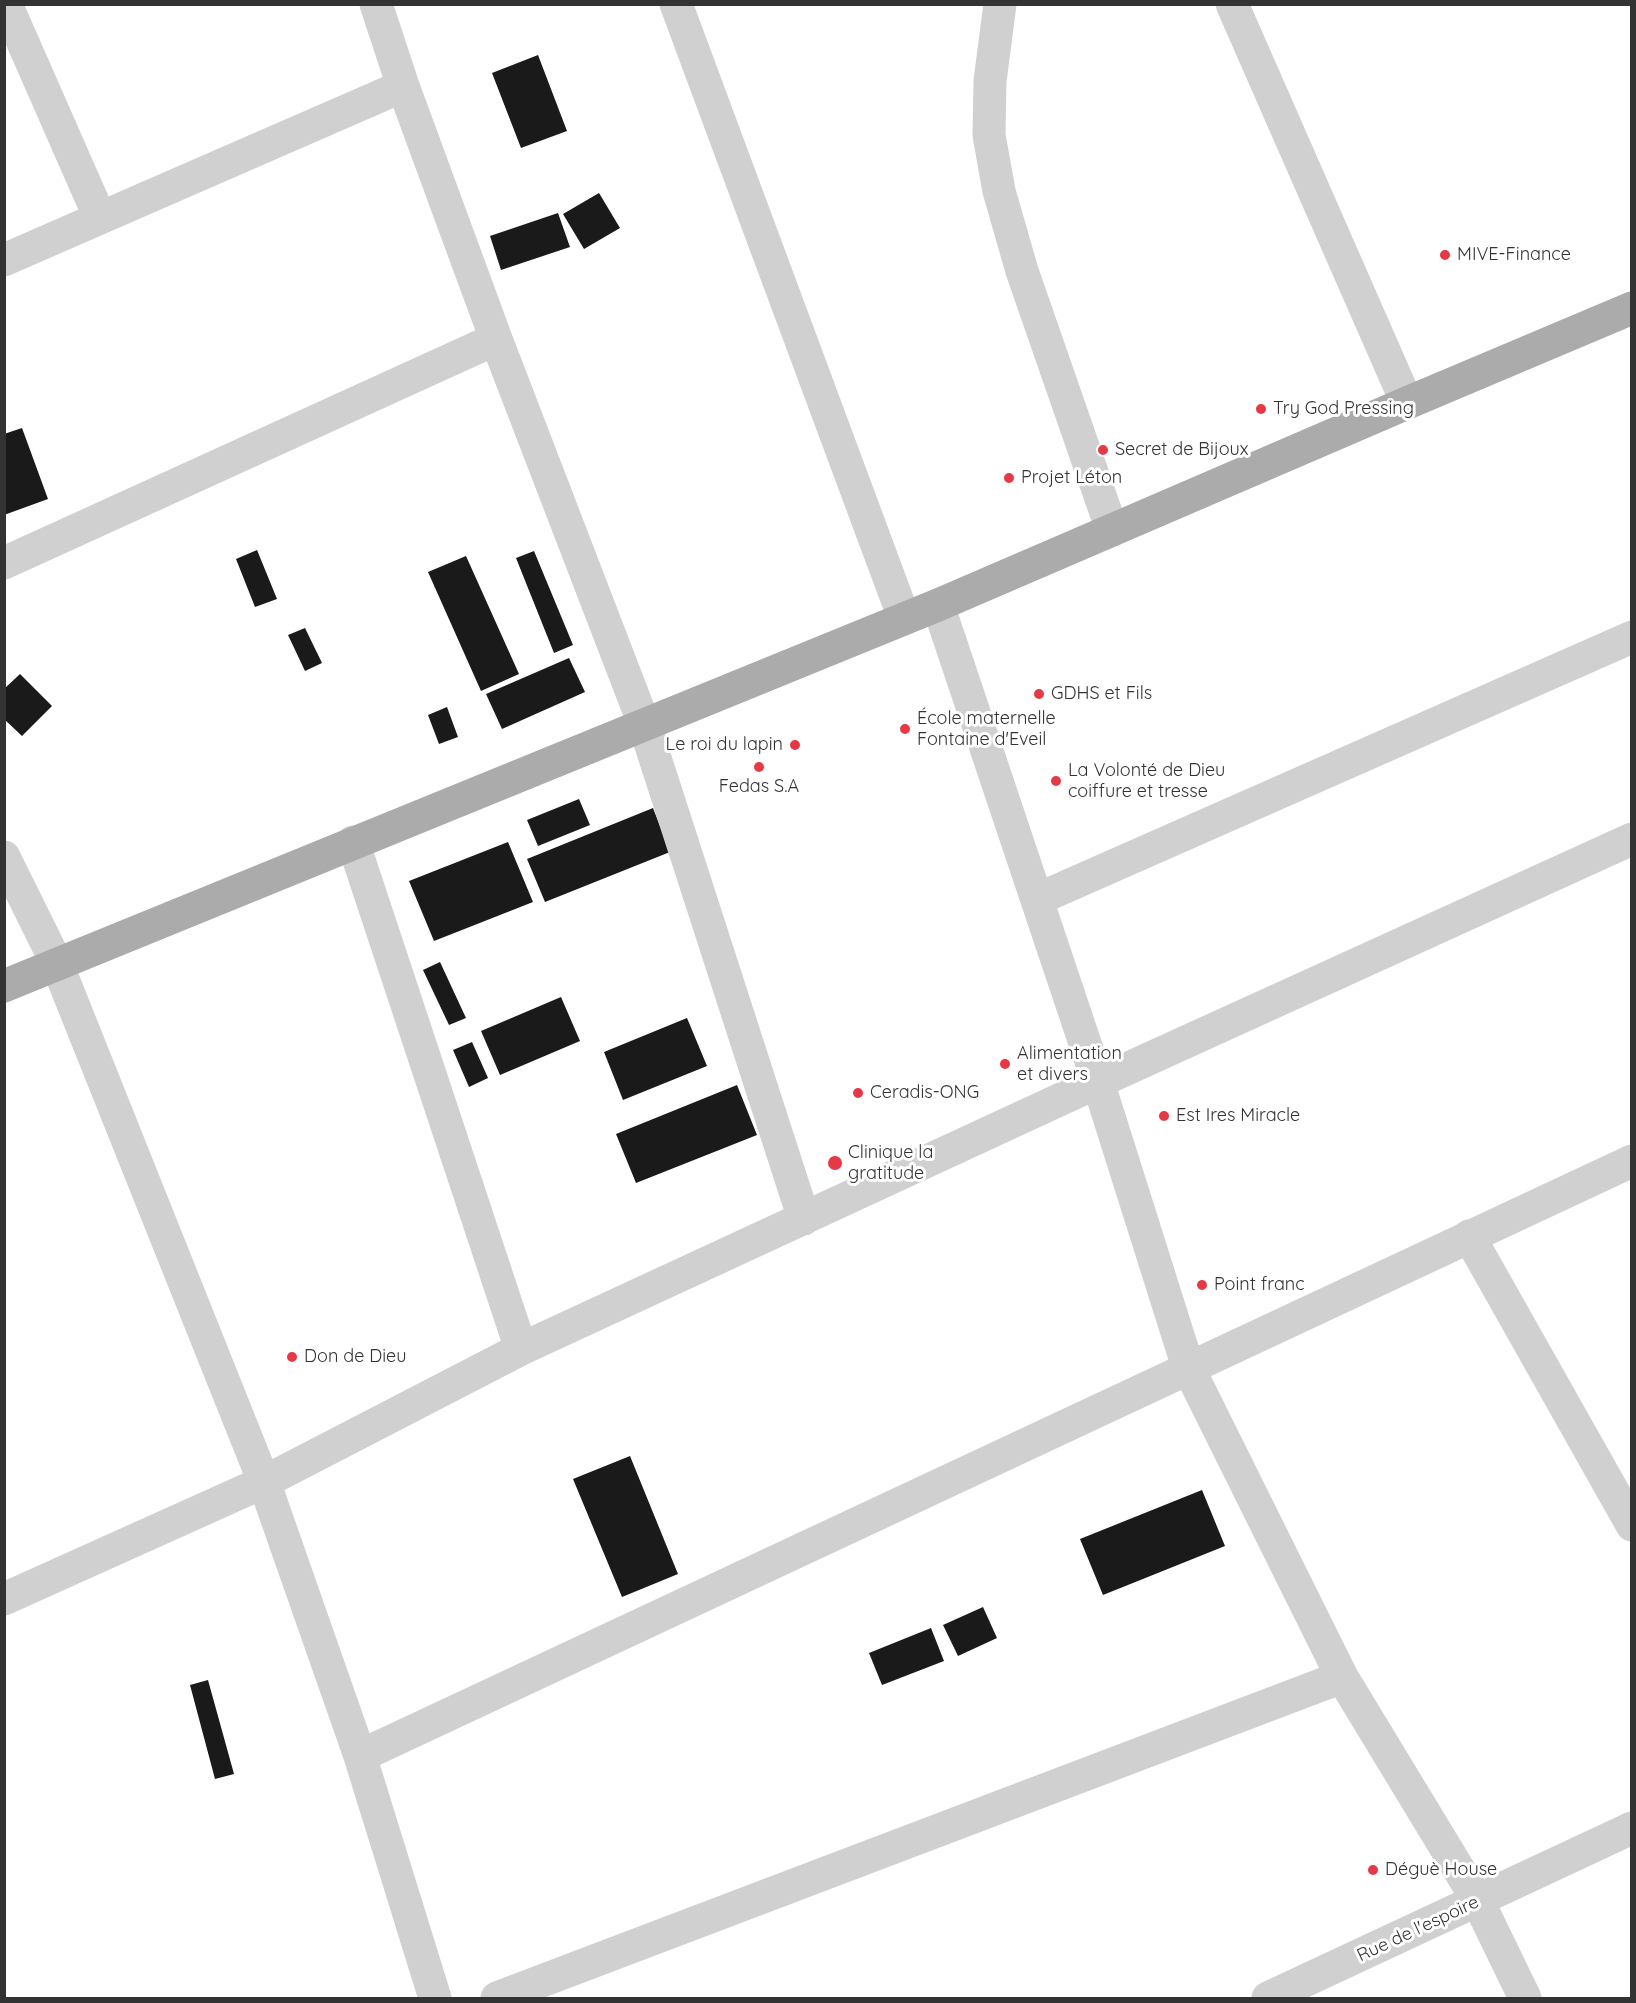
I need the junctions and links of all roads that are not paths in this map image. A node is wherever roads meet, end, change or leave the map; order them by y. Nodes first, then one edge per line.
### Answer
1 (6, 4) edge
2 (376, 4) edge
3 (676, 4) edge
4 (1000, 4) edge
5 (1232, 4) edge
6 (403, 86) junction
7 (100, 218) junction
8 (4, 260) edge
9 (1632, 308) edge
10 (496, 339) junction
11 (1407, 403) junction
12 (1112, 530) junction
13 (4, 563) edge
14 (938, 605) junction
15 (904, 618) junction
16 (1632, 637) edge
17 (644, 723) junction
18 (1632, 839) edge
19 (353, 842) junction
20 (4, 857) edge
21 (1038, 899) junction
22 (57, 964) junction
23 (4, 986) edge
24 (1098, 1082) junction
25 (1632, 1161) edge
26 (804, 1219) junction
27 (1469, 1236) junction
28 (521, 1349) junction
29 (1188, 1367) junction
30 (264, 1482) junction
31 (1632, 1525) edge
32 (4, 1599) edge
33 (1342, 1677) junction
34 (360, 1756) junction
35 (1632, 1828) edge
36 (1478, 1901) junction
37 (435, 1998) edge
38 (497, 1998) edge
39 (1268, 1998) edge
40 (1525, 1998) edge

1 - 7 street
2 - 6 street
3 - 15 street
4 - 12 street
5 - 11 street
6 - 7 street
6 - 10 street
7 - 8 street
9 - 11 main road
10 - 13 street
10 - 17 street
11 - 12 main road
12 - 14 main road
14 - 15 main road
14 - 21 street
15 - 17 main road
16 - 21 street
17 - 19 main road
17 - 26 street
18 - 24 street
19 - 22 main road
19 - 28 street
20 - 22 street
21 - 24 street
22 - 23 main road
22 - 30 street
24 - 26 street
24 - 29 street
25 - 27 street
26 - 28 street
27 - 29 street
27 - 31 street
28 - 30 street
29 - 33 street
29 - 34 street
30 - 32 street
30 - 34 street
33 - 36 street
33 - 38 street
34 - 37 street
35 - 36 street, Rue de l'espoire
36 - 39 street, Rue de l'espoire
36 - 40 street

